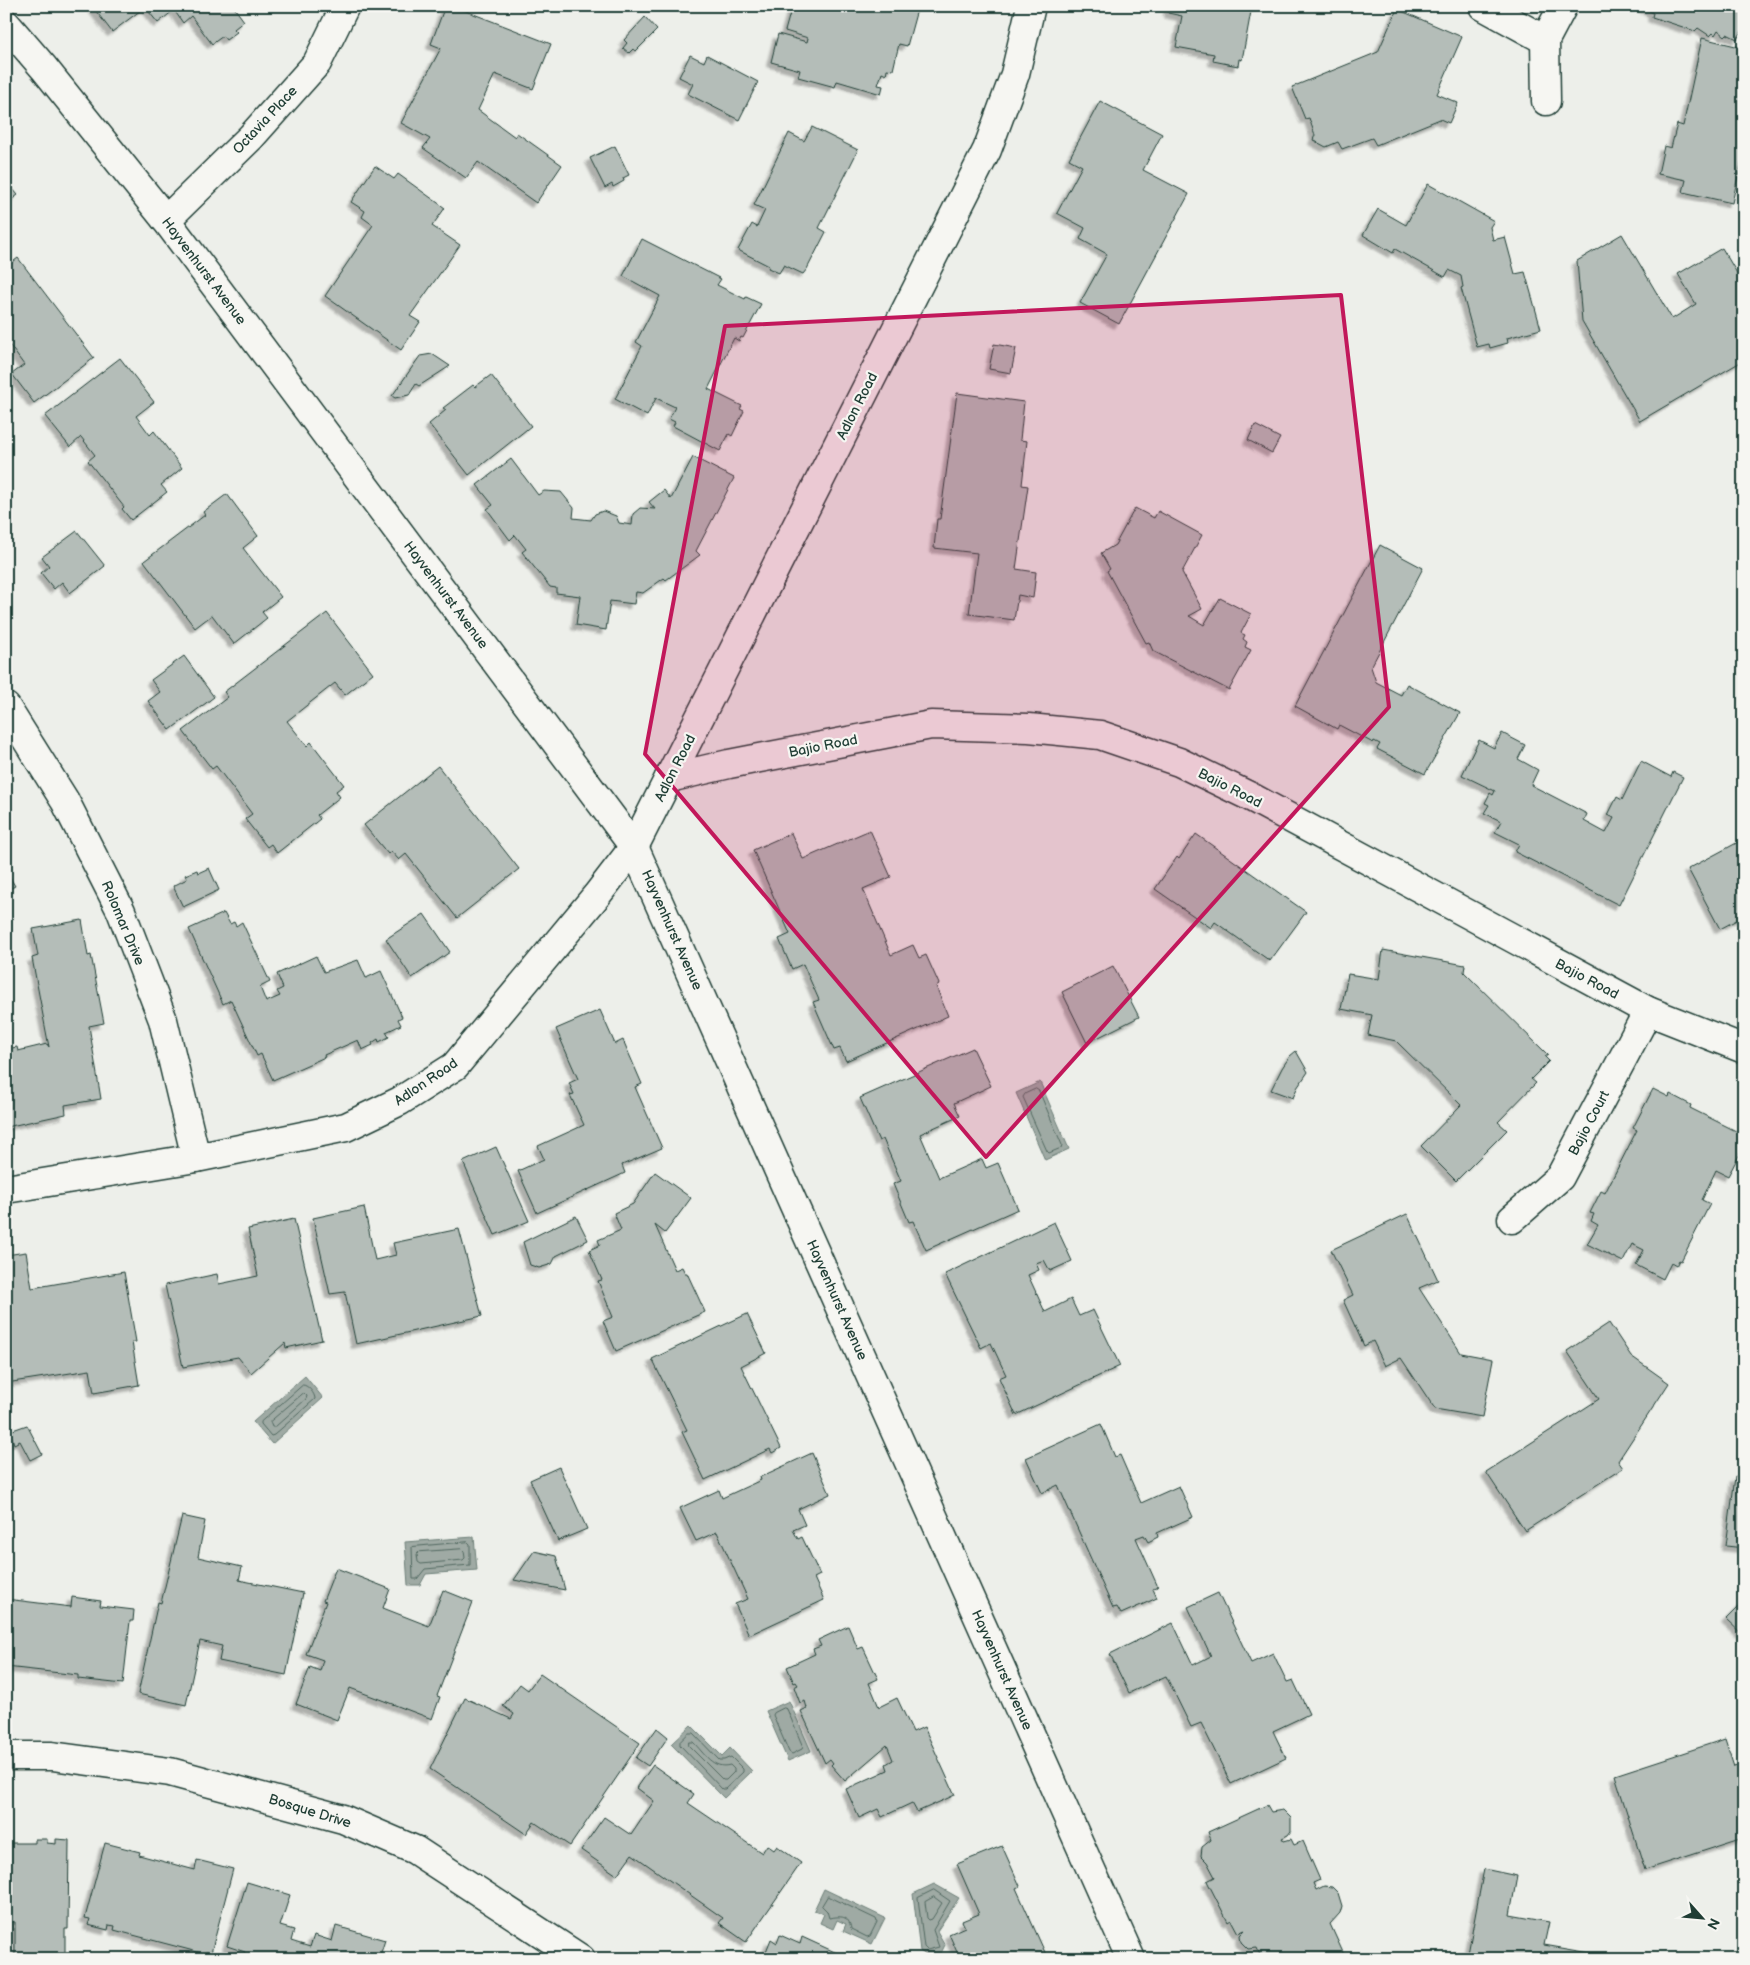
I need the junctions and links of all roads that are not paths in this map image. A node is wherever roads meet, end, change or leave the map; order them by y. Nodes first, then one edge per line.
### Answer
1 (345, 6) edge
2 (1031, 6) edge
3 (1482, 6) edge
4 (1563, 6) edge
5 (6, 24) edge
6 (1545, 40) junction
7 (1546, 101) dead end
8 (166, 220) junction
9 (6, 708) edge
10 (670, 778) junction
11 (634, 847) junction
12 (1648, 1011) junction
13 (1744, 1049) edge
14 (196, 1158) junction
15 (6, 1189) edge
16 (1512, 1219) dead end
17 (6, 1756) edge
18 (581, 1959) edge
19 (1130, 1959) edge

1 - 8 street, Octavia Place
2 - 10 street, Adlon Road
3 - 6 street
4 - 6 street
5 - 8 street, Hayvenhurst Avenue
6 - 7 street
8 - 11 street, Hayvenhurst Avenue
9 - 14 street, Rolomar Drive
10 - 11 street, Adlon Road
10 - 12 street, Bajio Road
11 - 14 street, Adlon Road
11 - 19 street, Hayvenhurst Avenue
12 - 13 street, Bajio Road
12 - 16 street, Bajio Court
14 - 15 street, Adlon Road
17 - 18 street, Bosque Drive

